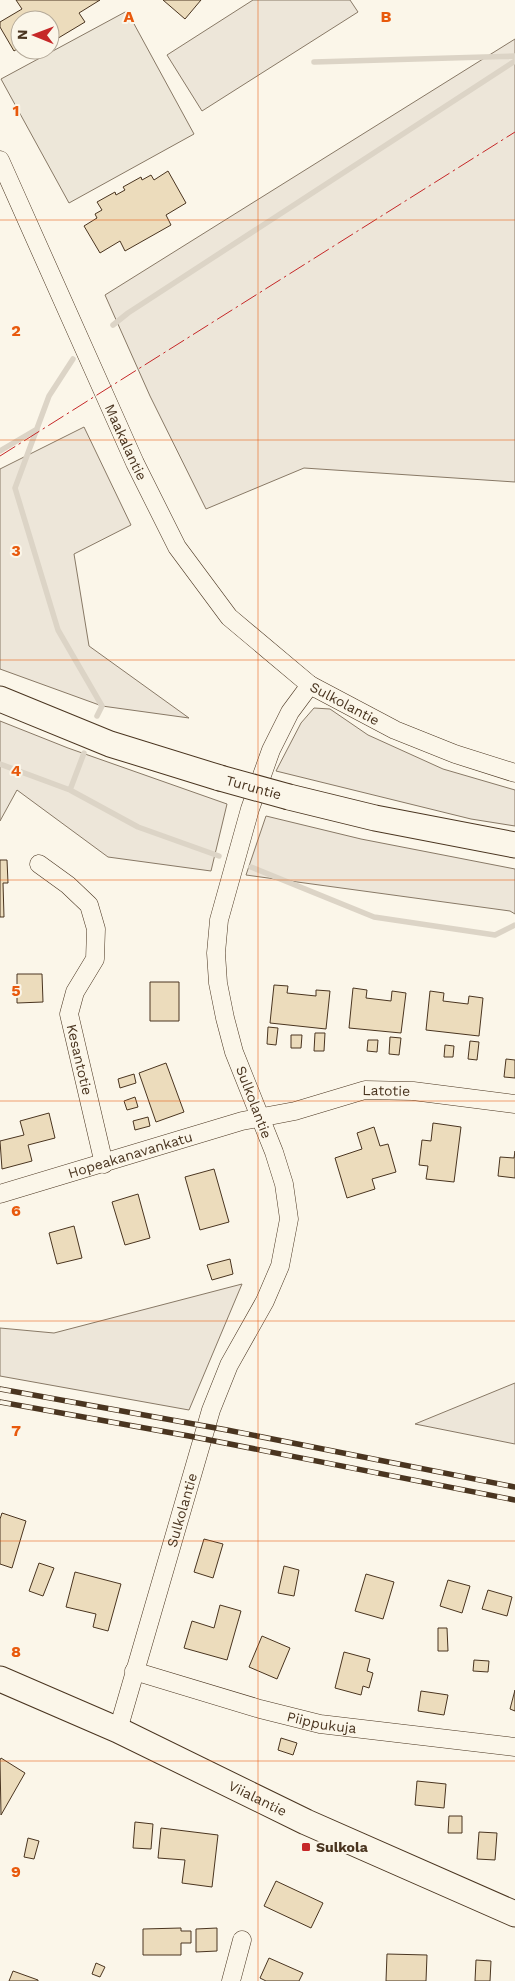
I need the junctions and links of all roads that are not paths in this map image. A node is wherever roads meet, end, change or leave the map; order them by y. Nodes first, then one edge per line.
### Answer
1 (0, 160) edge
2 (310, 685) junction
3 (0, 699) edge
4 (515, 773) edge
5 (515, 845) edge
6 (39, 864) dead end
7 (515, 1104) edge
8 (260, 1118) junction
9 (104, 1164) junction
10 (0, 1194) edge
11 (134, 1671) junction
12 (0, 1679) edge
13 (118, 1730) junction
14 (515, 1747) edge
15 (515, 1914) edge
16 (242, 1940) dead end
17 (231, 1981) edge

1 - 2 street, Maakalantie
2 - 4 street, Sulkolantie
2 - 8 street, Sulkolantie
3 - 5 main road, Turuntie, bridge
6 - 9 street, Kesantotie
7 - 8 street, Latotie
8 - 9 street, Hopeakanavankatu
8 - 11 street, Sulkolantie
9 - 10 street, Hopeakanavankatu
11 - 13 street, Sulkolantie
11 - 14 street, Piippukuja
12 - 13 main road, Viialantie
13 - 15 main road, Viialantie
16 - 17 street

